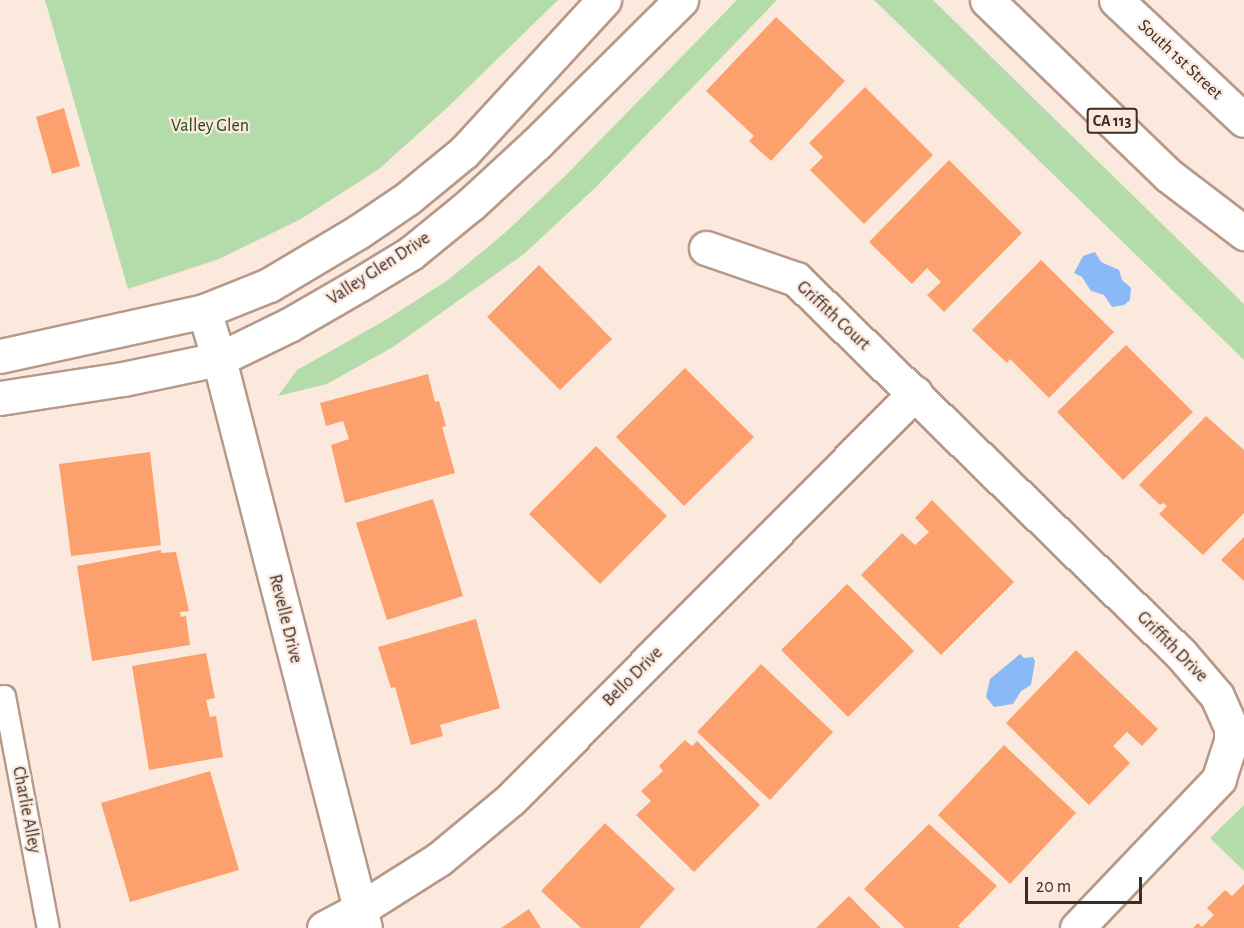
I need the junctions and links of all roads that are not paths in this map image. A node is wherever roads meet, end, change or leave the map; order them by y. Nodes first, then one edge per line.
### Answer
1 (604, 0) edge
2 (681, 0) edge
3 (987, 0) edge
4 (1116, 0) edge
5 (1244, 120) edge
6 (1244, 233) edge
7 (706, 248) dead end
8 (204, 311) junction
9 (0, 356) edge
10 (219, 359) junction
11 (915, 393) junction
12 (0, 398) edge
13 (0, 697) edge
14 (363, 919) edge
15 (48, 928) edge
16 (324, 928) edge
17 (1077, 928) edge

1 - 8 street
2 - 10 street, Valley Glen Drive
3 - 6 street, CA 113
4 - 5 street, South 1st Street
7 - 11 street, Griffith Court
8 - 9 street
8 - 10 street, Revelle Drive
10 - 12 street, Valley Glen Drive
10 - 14 street, Revelle Drive
11 - 14 street, Bello Drive
11 - 17 street, Griffith Drive
13 - 15 lane, Charlie Alley
14 - 16 street, Bello Drive

